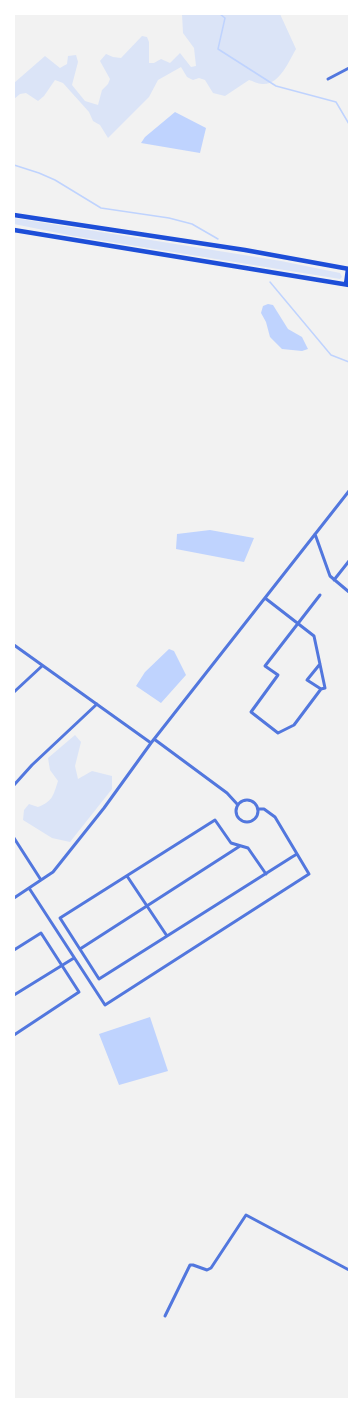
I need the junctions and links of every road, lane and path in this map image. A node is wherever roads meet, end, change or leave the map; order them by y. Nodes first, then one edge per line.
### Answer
1 (349, 68) edge
2 (328, 78) dead end
3 (14, 215) edge
4 (14, 230) edge
5 (349, 269) edge
6 (348, 284) edge
7 (349, 491) edge
8 (315, 534) junction
9 (349, 561) edge
10 (334, 580) junction
11 (349, 592) edge
12 (320, 595) dead end
13 (265, 598) junction
14 (298, 624) junction
15 (14, 645) edge
16 (18, 648) junction
17 (14, 651) edge
18 (320, 664) junction
19 (42, 666) junction
20 (321, 689) junction
21 (14, 692) edge
22 (97, 704) junction
23 (154, 739) junction
24 (151, 743) junction
25 (14, 785) edge
26 (238, 805) junction
27 (258, 809) junction
28 (14, 838) edge
29 (240, 846) junction
30 (297, 854) junction
31 (266, 874) junction
32 (127, 876) junction
33 (41, 880) junction
34 (29, 888) junction
35 (14, 898) edge
36 (147, 906) junction
37 (167, 936) junction
38 (80, 948) junction
39 (14, 950) edge
40 (74, 958) junction
41 (62, 965) junction
42 (14, 995) edge
43 (14, 1035) edge
44 (349, 1270) edge
45 (165, 1316) dead end

1 - 2 street
3 - 5 main road
4 - 6 main road
5 - 6 main road
7 - 8 street
8 - 10 street
8 - 13 street
9 - 10 street
10 - 11 street
12 - 14 street
13 - 14 street
13 - 23 street
14 - 18 street
14 - 20 street
15 - 16 street
16 - 17 street
16 - 19 street
18 - 20 street
18 - 20 street
19 - 21 street
19 - 22 street
22 - 24 street
22 - 25 street
23 - 24 street
23 - 26 street
24 - 33 street
26 - 27 street
26 - 27 street
27 - 30 street
28 - 33 street
29 - 31 street
29 - 32 street
29 - 36 street
30 - 31 street
30 - 40 street
31 - 37 street
32 - 36 street
32 - 38 street
33 - 34 street
34 - 35 street
34 - 40 street
36 - 37 street
36 - 38 street
37 - 38 street
39 - 41 street
40 - 41 street
41 - 42 street
41 - 43 street
44 - 45 street

